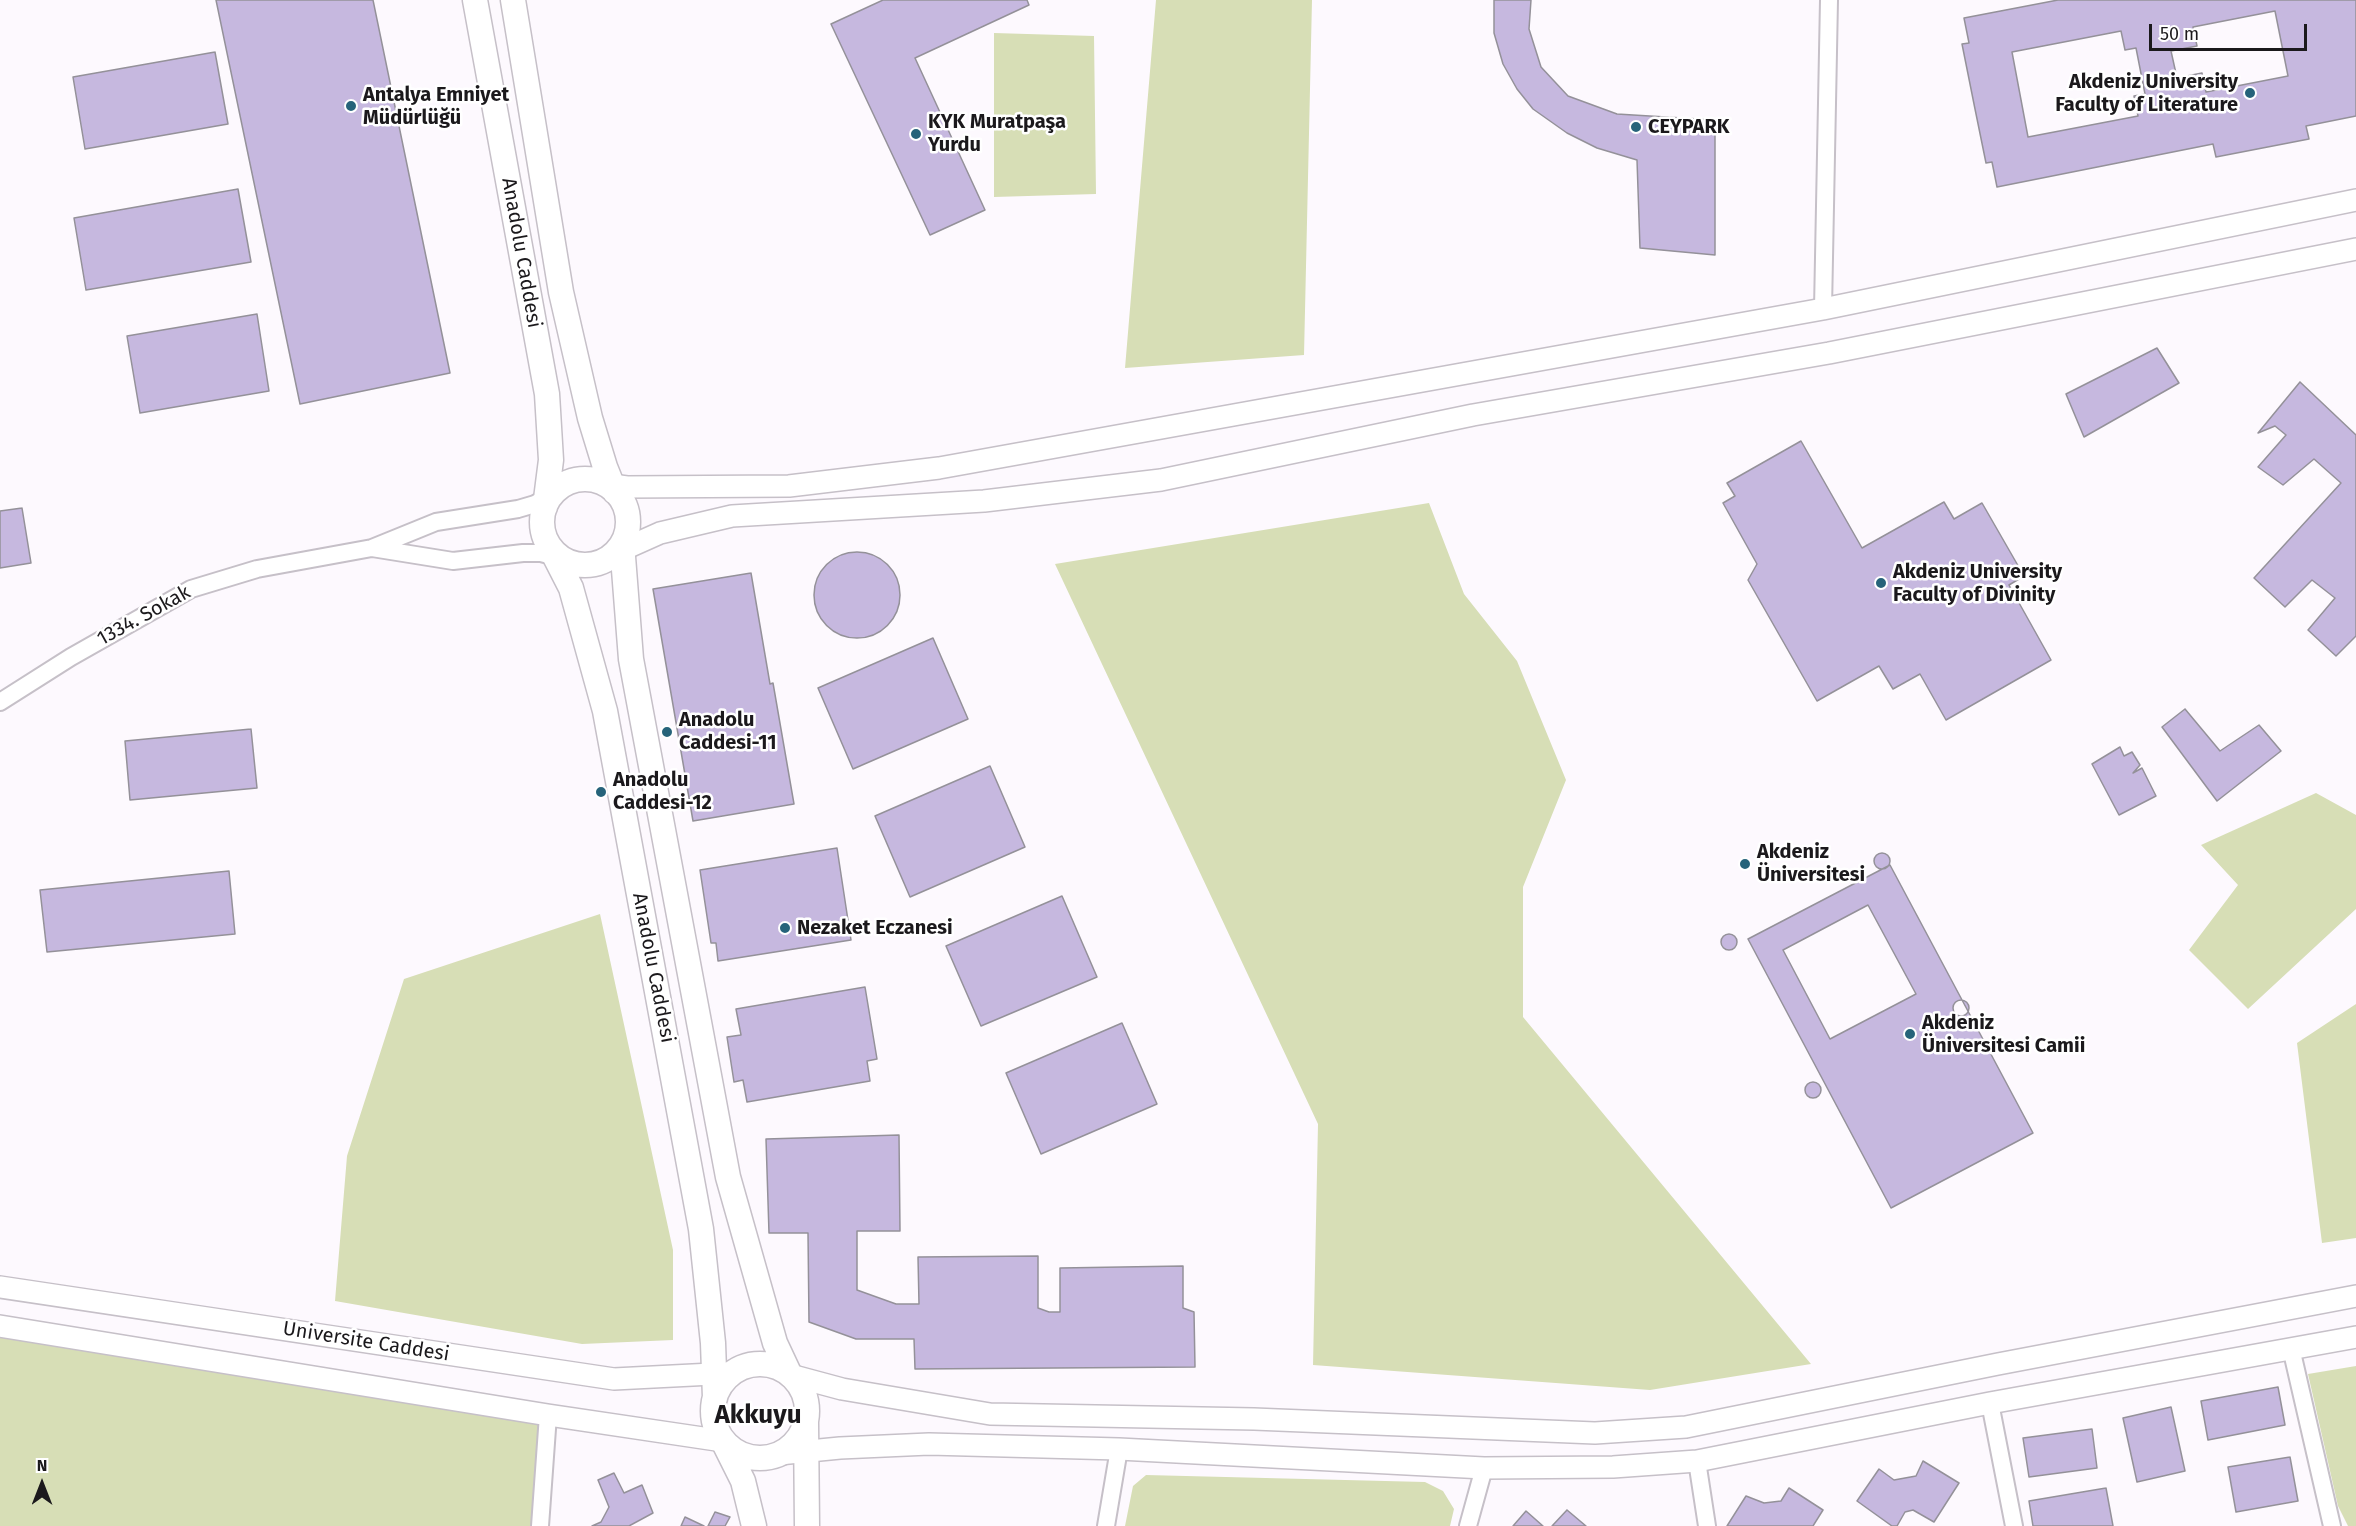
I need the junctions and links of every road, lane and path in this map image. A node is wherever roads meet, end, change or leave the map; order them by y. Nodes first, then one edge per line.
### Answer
1 (475, 0) edge
2 (513, 0) edge
3 (1829, 0) edge
4 (2356, 200) edge
5 (2356, 249) edge
6 (1823, 309) junction
7 (610, 487) junction
8 (548, 500) junction
9 (372, 548) junction
10 (620, 549) junction
11 (555, 554) junction
12 (0, 702) edge
13 (0, 1287) edge
14 (2356, 1296) edge
15 (0, 1326) edge
16 (2356, 1337) edge
17 (2291, 1348) junction
18 (790, 1376) junction
19 (720, 1382) junction
20 (1990, 1403) junction
21 (548, 1415) junction
22 (807, 1418) junction
23 (723, 1441) junction
24 (1119, 1449) junction
25 (806, 1451) junction
26 (779, 1454) junction
27 (1697, 1461) junction
28 (1484, 1468) junction
29 (540, 1526) edge
30 (754, 1526) edge
31 (807, 1526) edge
32 (1106, 1526) edge
33 (1468, 1526) edge
34 (1707, 1526) edge
35 (2014, 1526) edge
36 (2332, 1526) edge

1 - 8 main road, Anadolu Caddesi
2 - 7 main road, Anadolu Caddesi
3 - 6 street
4 - 6 street
5 - 10 street
6 - 7 street
7 - 8 main road
7 - 10 main road
8 - 9 street, 1334. Sokak
8 - 11 main road
9 - 11 street, 1334. Sokak
9 - 12 street, 1334. Sokak
10 - 11 main road
10 - 18 main road, Anadolu Caddesi
11 - 19 main road, Anadolu Caddesi
13 - 19 street, Universite Caddesi
14 - 18 street
15 - 21 street
16 - 17 street
17 - 20 street
17 - 36 street
18 - 19 main road
18 - 22 main road
19 - 23 main road
20 - 27 street
20 - 35 street
21 - 23 street
21 - 29 street
22 - 25 main road
22 - 26 main road
23 - 26 main road
23 - 30 main road
24 - 25 street
24 - 28 street
24 - 32 street
25 - 26 street
25 - 31 main road
27 - 28 street
27 - 34 street
28 - 33 street

